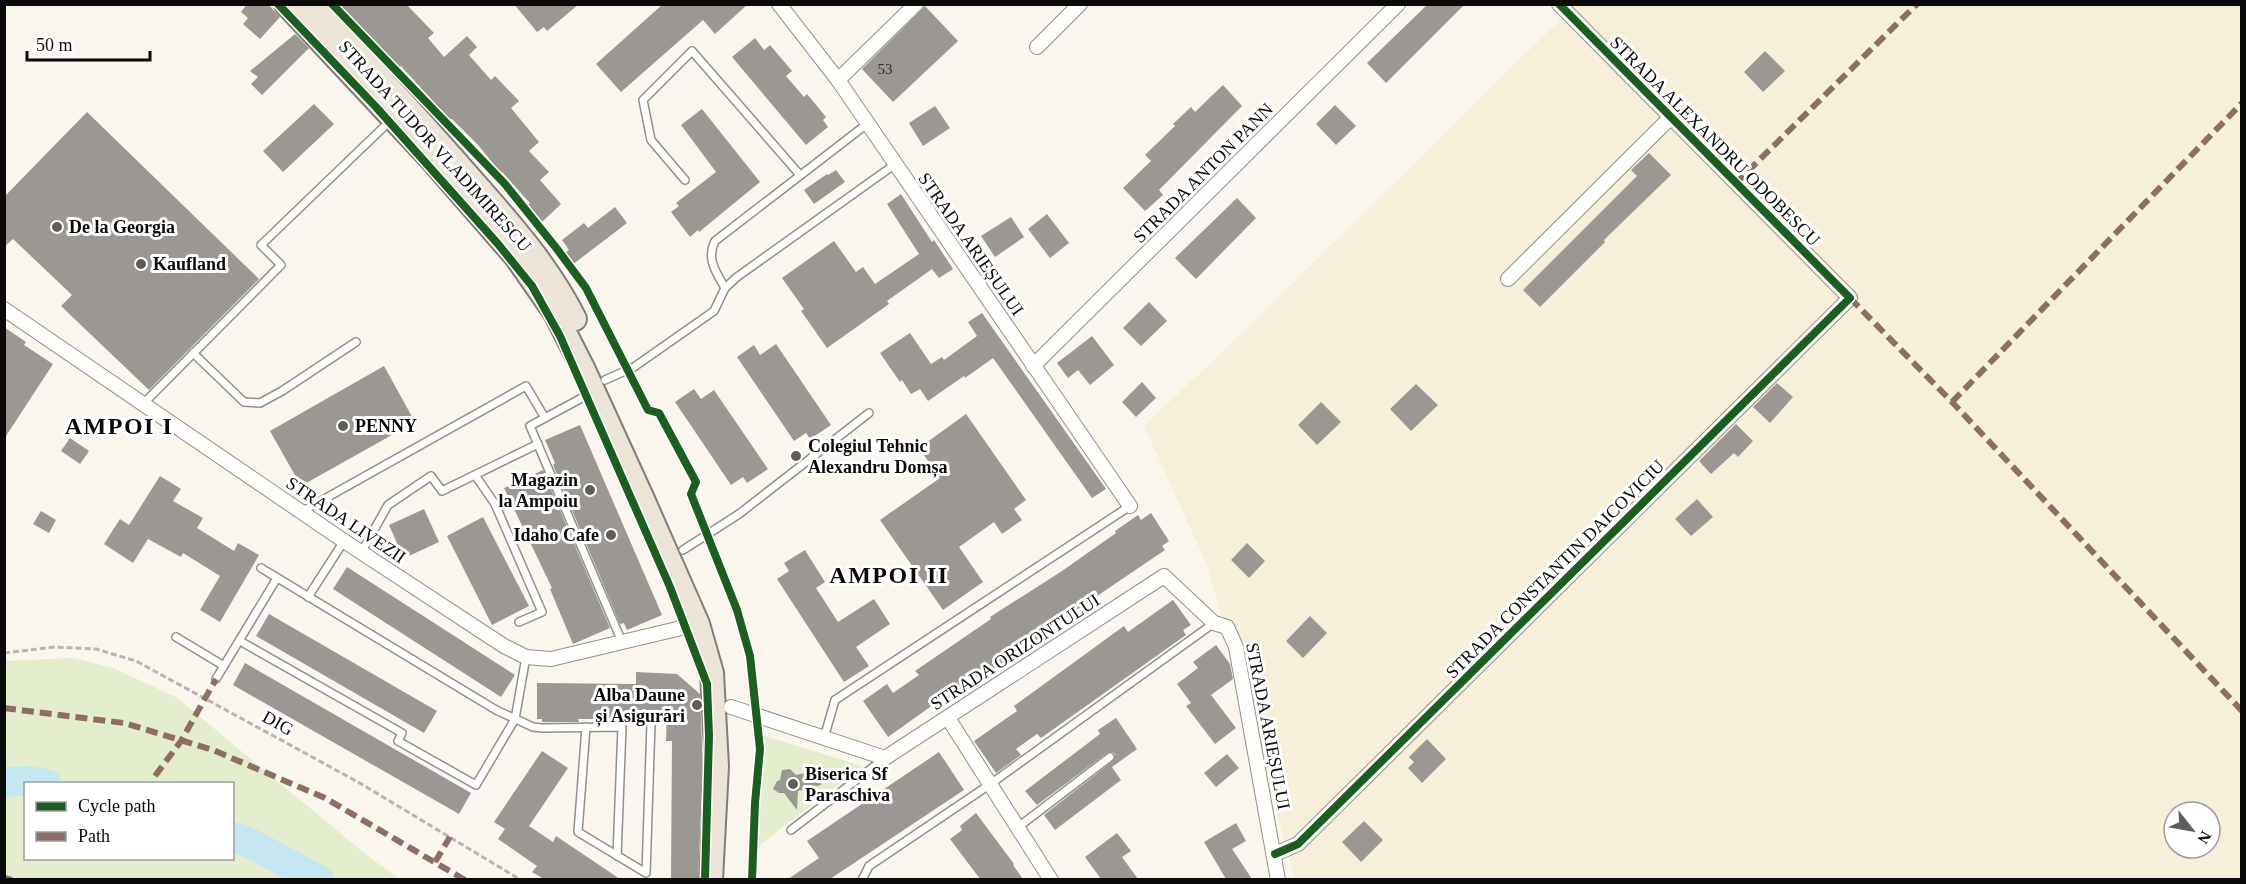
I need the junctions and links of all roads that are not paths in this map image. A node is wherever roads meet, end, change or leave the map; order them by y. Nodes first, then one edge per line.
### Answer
1 (286, 4) edge
2 (311, 4) edge
3 (779, 4) edge
4 (916, 4) edge
5 (1080, 4) edge
6 (1398, 4) edge
7 (1559, 4) edge
8 (1037, 47) dead end
9 (838, 80) junction
10 (1670, 118) junction
11 (393, 119) junction
12 (867, 123) junction
13 (894, 165) junction
14 (800, 175) junction
15 (685, 180) dead end
16 (1508, 279) dead end
17 (725, 288) junction
18 (1851, 298) joint
19 (4, 309) edge
20 (356, 342) dead end
21 (193, 353) junction
22 (1033, 366) junction
23 (599, 386) junction
24 (144, 403) junction
25 (869, 413) dead end
26 (545, 418) junction
27 (538, 444) junction
28 (475, 475) junction
29 (1130, 506) joint
30 (301, 512) junction
31 (344, 541) junction
32 (683, 550) junction
33 (361, 553) junction
34 (261, 568) dead end
35 (1164, 576) joint
36 (277, 578) junction
37 (308, 597) junction
38 (519, 622) dead end
39 (1214, 623) junction
40 (698, 624) junction
41 (176, 637) dead end
42 (240, 641) junction
43 (622, 642) junction
44 (526, 657) junction
45 (224, 666) junction
46 (216, 679) dead end
47 (731, 707) junction
48 (948, 718) junction
49 (515, 719) junction
50 (651, 723) dead end
51 (586, 727) junction
52 (824, 738) junction
53 (1110, 757) dead end
54 (885, 758) junction
55 (989, 785) junction
56 (1017, 828) junction
57 (791, 830) dead end
58 (1275, 854) junction
59 (617, 856) junction
60 (711, 879) edge
61 (725, 879) edge
62 (862, 879) edge
63 (1052, 879) edge
64 (1278, 879) edge

1 - 11 main road, STRADA TUDOR VLADIMIRESCU
2 - 23 main road, STRADA TUDOR VLADIMIRESCU
3 - 9 street, STRADA ARIEȘULUI
4 - 9 street
5 - 8 street
6 - 22 street, STRADA ANTON PANN
7 - 10 street, STRADA ALEXANDRU ODOBESCU
9 - 12 street, STRADA ARIEȘULUI
10 - 16 street
10 - 18 street, STRADA ALEXANDRU ODOBESCU
11 - 21 lane
11 - 23 main road, STRADA TUDOR VLADIMIRESCU
12 - 13 street, STRADA ARIEȘULUI
12 - 14 lane
13 - 17 lane
13 - 22 street, STRADA ARIEȘULUI
14 - 15 lane
14 - 17 lane
17 - 23 lane
18 - 58 street, STRADA CONSTANTIN DAICOVICIU
19 - 24 street, STRADA LIVEZII
20 - 21 lane
21 - 24 lane
22 - 29 street, STRADA ARIEȘULUI
23 - 26 lane
23 - 32 main road, STRADA TUDOR VLADIMIRESCU
23 - 40 main road, STRADA TUDOR VLADIMIRESCU
24 - 30 street, STRADA LIVEZII
25 - 32 lane
26 - 27 lane
26 - 30 lane
27 - 28 lane
27 - 43 lane
28 - 33 lane
28 - 38 lane
29 - 52 lane
30 - 31 street, STRADA LIVEZII
31 - 33 street, STRADA LIVEZII
31 - 37 lane
32 - 47 main road, STRADA TUDOR VLADIMIRESCU
33 - 44 street, STRADA LIVEZII
34 - 36 lane
35 - 39 street, STRADA ARIEȘULUI
35 - 48 street, STRADA ORIZONTULUI
36 - 37 lane
36 - 42 lane
37 - 49 lane
39 - 55 lane
39 - 58 street, STRADA ARIEȘULUI
40 - 43 street, STRADA LIVEZII
40 - 60 main road, STRADA TUDOR VLADIMIRESCU
41 - 45 lane
42 - 45 lane
42 - 49 lane
43 - 44 street, STRADA LIVEZII
44 - 49 lane
45 - 46 lane
47 - 52 street
47 - 61 main road, STRADA TUDOR VLADIMIRESCU
48 - 54 street, STRADA ORIZONTULUI
48 - 55 street
49 - 51 lane
50 - 59 lane
51 - 59 lane
51 - 59 lane
52 - 54 street
53 - 56 lane
54 - 57 lane, STRADA ORIZONTULUI
55 - 56 street
55 - 62 lane
56 - 63 street
58 - 64 street, STRADA ARIEȘULUI

